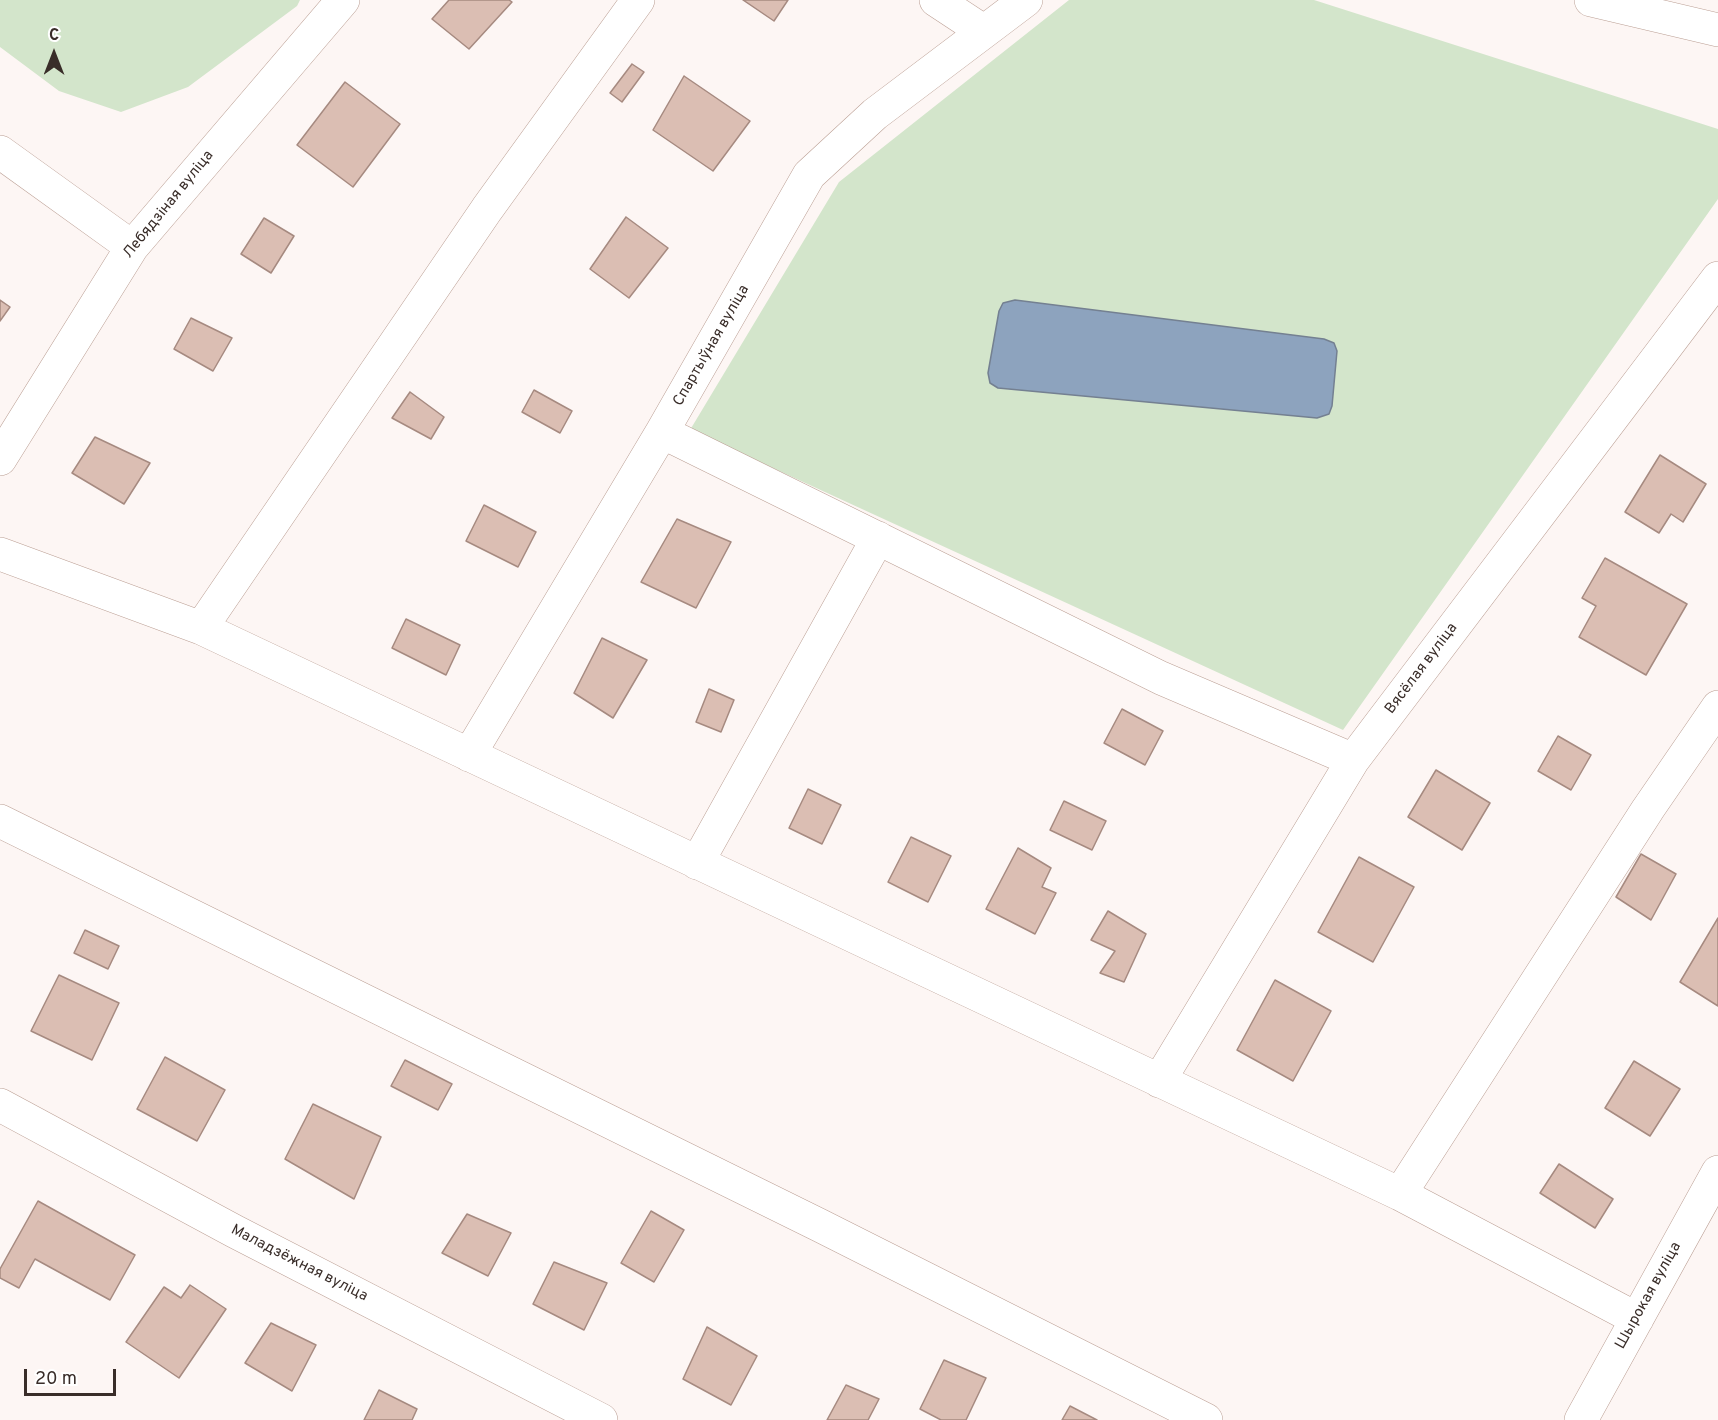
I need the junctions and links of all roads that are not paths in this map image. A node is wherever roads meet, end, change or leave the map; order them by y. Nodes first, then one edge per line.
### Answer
1 (344, 0) edge
2 (638, 0) edge
3 (936, 0) edge
4 (1026, 0) edge
5 (1591, 0) edge
6 (1718, 30) edge
7 (983, 31) junction
8 (0, 152) edge
9 (132, 247) junction
10 (1718, 278) edge
11 (662, 432) junction
12 (0, 459) edge
13 (878, 538) junction
14 (0, 554) edge
15 (201, 628) junction
16 (1718, 707) edge
17 (470, 755) junction
18 (1353, 760) junction
19 (0, 820) edge
20 (697, 862) junction
21 (1159, 1081) junction
22 (0, 1105) edge
23 (1715, 1183) edge
24 (1400, 1194) junction
25 (1637, 1319) junction
26 (601, 1420) edge
27 (1206, 1420) edge
28 (1581, 1420) edge

1 - 9 street, Лебядзіная вуліца
2 - 15 street
3 - 7 street
4 - 7 street, Спартыўная вуліца
5 - 6 street
7 - 11 street, Спартыўная вуліца
8 - 9 street
9 - 12 street, Лебядзіная вуліца
10 - 18 street, Вясёлая вуліца
11 - 13 street
11 - 17 street, Спартыўная вуліца
13 - 18 street
13 - 20 street
14 - 15 street
15 - 17 street
16 - 24 street
17 - 20 street
18 - 21 street, Вясёлая вуліца
19 - 27 street
20 - 21 street
21 - 24 street
22 - 26 street, Маладзёжная вуліца
23 - 25 street, Шырокая вуліца
24 - 25 street
25 - 28 street, Шырокая вуліца

